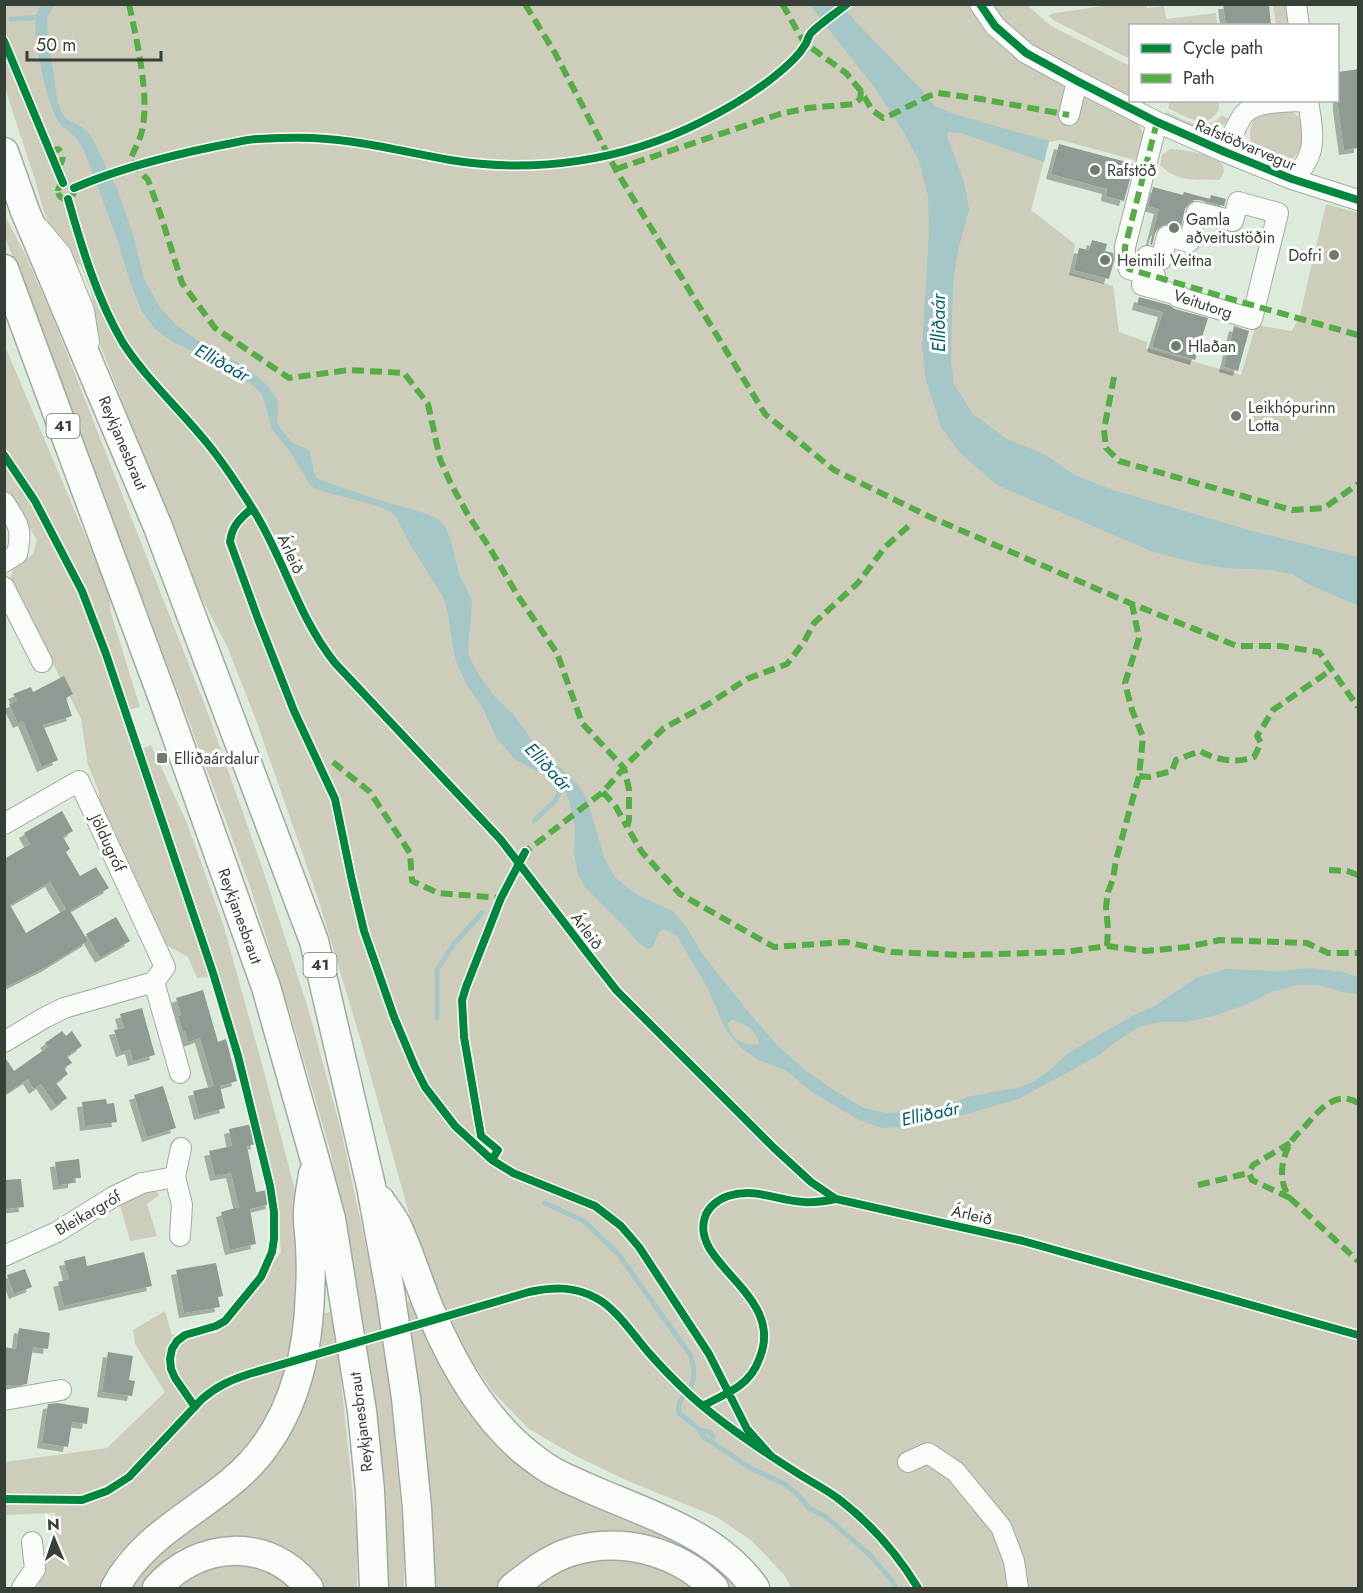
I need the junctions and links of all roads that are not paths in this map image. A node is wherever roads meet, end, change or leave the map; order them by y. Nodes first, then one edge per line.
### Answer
1 (980, 4) edge
2 (1296, 4) edge
3 (1299, 24) edge
4 (1077, 81) junction
5 (1296, 102) edge
6 (1308, 102) edge
7 (1069, 115) dead end
8 (1157, 122) junction
9 (4, 152) edge
10 (1226, 152) junction
11 (1292, 179) junction
12 (1359, 200) edge
13 (4, 269) edge
14 (1144, 273) junction
15 (4, 502) edge
16 (4, 562) edge
17 (4, 587) edge
18 (42, 662) dead end
19 (4, 824) edge
20 (154, 982) junction
21 (4, 1042) edge
22 (180, 1073) dead end
23 (181, 1148) dead end
24 (315, 1160) junction
25 (175, 1177) junction
26 (370, 1186) junction
27 (180, 1236) dead end
28 (4, 1256) edge
29 (61, 1390) dead end
30 (4, 1400) edge
31 (908, 1462) dead end
32 (32, 1542) dead end
33 (22, 1588) edge
34 (115, 1588) edge
35 (157, 1588) edge
36 (309, 1588) edge
37 (374, 1588) edge
38 (421, 1588) edge
39 (512, 1588) edge
40 (714, 1588) edge
41 (755, 1588) edge
42 (1018, 1588) edge

1 - 4 street, Rafstöðvarvegur
2 - 3 street
4 - 7 street
4 - 8 street, Rafstöðvarvegur
5 - 10 street
6 - 11 street
8 - 10 street, Rafstöðvarvegur
8 - 14 street
9 - 26 highway, Reykjanesbraut / 41
10 - 11 street, Rafstöðvarvegur
11 - 12 street, Rafstöðvarvegur
13 - 24 highway, Reykjanesbraut / 41
14 - 14 street, Veitutorg
15 - 16 street
17 - 18 street
19 - 20 street, Jöldugróf
20 - 21 street
20 - 22 street, Jöldugróf
23 - 25 street
24 - 34 highway
24 - 37 highway, Reykjanesbraut / 41
25 - 27 street
25 - 28 street, Bleikargróf
26 - 38 highway, Reykjanesbraut / 41
26 - 41 highway
29 - 30 street
31 - 42 street
32 - 33 street
35 - 36 highway
39 - 40 highway

